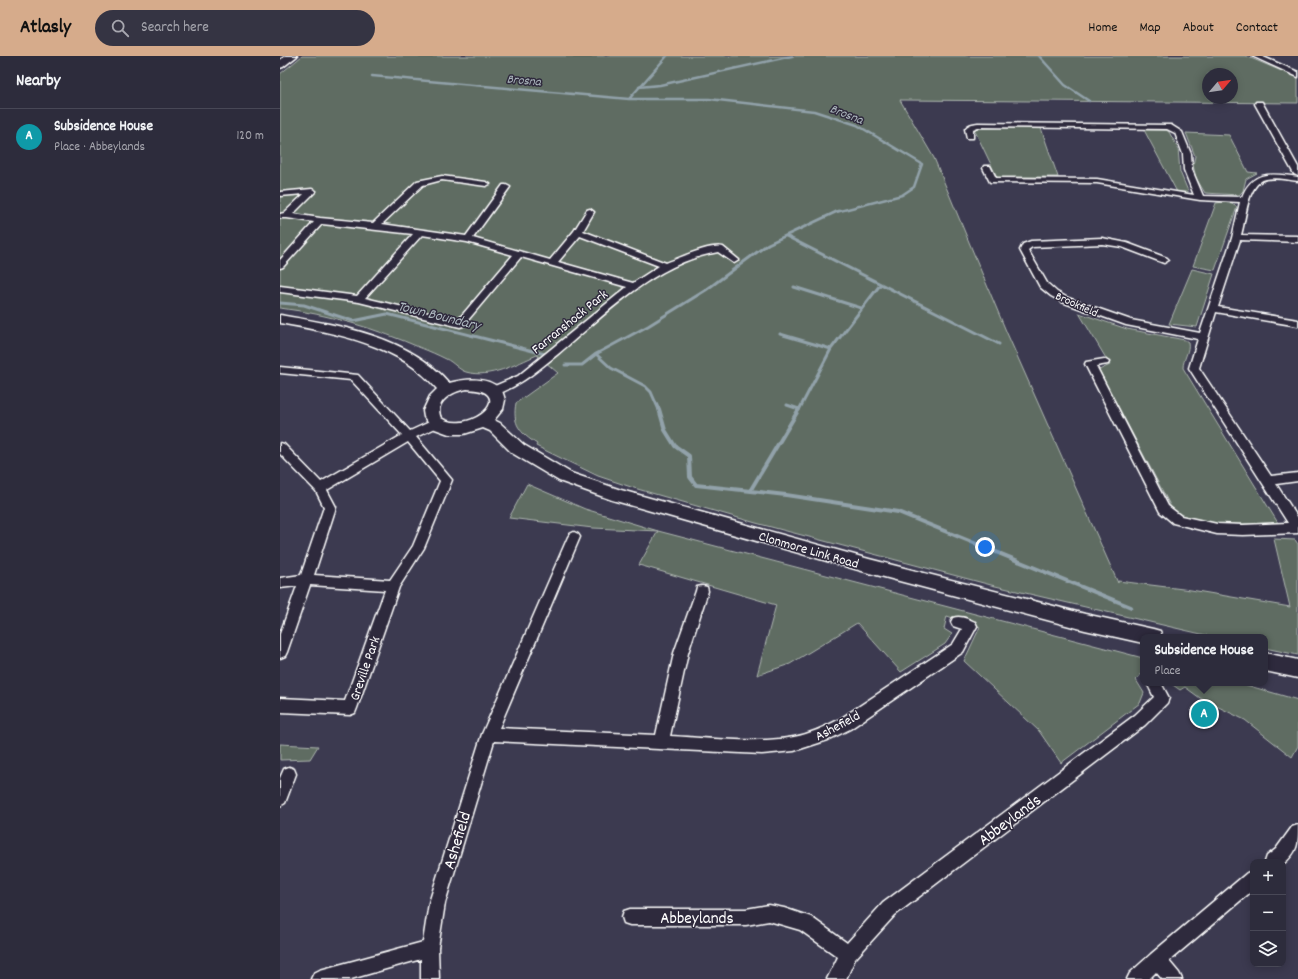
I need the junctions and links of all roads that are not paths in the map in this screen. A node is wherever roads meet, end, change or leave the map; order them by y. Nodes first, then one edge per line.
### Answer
1 (292, 56) edge
2 (1254, 56) edge
3 (280, 66) edge
4 (1298, 75) edge
5 (1259, 104) dead end
6 (970, 136) dead end
7 (987, 168) dead end
8 (1298, 174) edge
9 (1298, 179) edge
10 (486, 184) dead end
11 (506, 187) dead end
12 (280, 194) edge
13 (1200, 198) junction
14 (1245, 200) junction
15 (590, 212) dead end
16 (283, 216) edge
17 (320, 221) junction
18 (375, 226) junction
19 (420, 232) junction
20 (578, 232) junction
21 (1237, 237) junction
22 (468, 239) junction
23 (1298, 239) edge
24 (519, 253) junction
25 (734, 260) dead end
26 (1164, 260) dead end
27 (552, 263) junction
28 (280, 265) edge
29 (666, 266) junction
30 (634, 286) junction
31 (280, 289) edge
32 (359, 299) junction
33 (1214, 309) junction
34 (280, 319) edge
35 (1298, 323) edge
36 (1202, 337) junction
37 (1104, 362) dead end
38 (280, 370) edge
39 (446, 390) junction
40 (494, 390) junction
41 (483, 422) junction
42 (430, 426) junction
43 (409, 436) junction
44 (280, 447) edge
45 (1298, 477) edge
46 (1268, 481) junction
47 (320, 488) junction
48 (1298, 528) edge
49 (574, 537) dead end
50 (306, 580) junction
51 (280, 583) edge
52 (392, 585) junction
53 (702, 591) dead end
54 (958, 622) dead end
55 (1140, 634) edge
56 (280, 652) edge
57 (1268, 663) edge
58 (1298, 669) edge
59 (1155, 686) edge
60 (280, 705) edge
61 (489, 734) junction
62 (661, 743) junction
63 (289, 774) dead end
64 (280, 798) edge
65 (1298, 833) edge
66 (1277, 859) edge
67 (1250, 882) edge
68 (630, 917) dead end
69 (430, 948) junction
70 (848, 954) junction
71 (1157, 960) junction
72 (320, 979) edge
73 (430, 979) edge
74 (836, 979) edge
75 (1136, 979) edge
76 (1173, 979) edge

1 - 3 main road
2 - 4 street
5 - 8 street
6 - 13 street
7 - 13 street
9 - 14 street
10 - 18 street
11 - 22 street
12 - 16 street, Farranshock Park
13 - 14 street
14 - 21 street
15 - 20 street
16 - 17 street, Farranshock Park
17 - 18 street, Farranshock Park
17 - 28 street
18 - 19 street, Farranshock Park
19 - 22 street, Farranshock Park
19 - 32 street
20 - 27 street
20 - 29 street
21 - 23 street
21 - 33 street
22 - 24 street, Farranshock Park
24 - 27 street, Farranshock Park
24 - 32 street
25 - 29 street, Farranshock Park
26 - 36 street, Brookfield
27 - 30 street, Farranshock Park
29 - 30 street, Farranshock Park
30 - 40 street, Farranshock Park
31 - 32 street
33 - 35 street
33 - 36 street
34 - 39 main road
36 - 46 street
37 - 48 street
38 - 43 street, Greville Park
39 - 40 main road
39 - 42 main road
40 - 41 main road
41 - 42 main road
41 - 55 main road, Clonmore Link Road
42 - 43 street
43 - 47 street
43 - 52 street, Greville Park
44 - 47 street
45 - 46 street
46 - 48 street
47 - 50 street
49 - 61 street, Ashefield
50 - 51 street
50 - 52 street
50 - 56 street
52 - 60 street, Greville Park
53 - 62 street
54 - 62 street, Ashefield
57 - 58 main road
59 - 70 street, Abbeylands
61 - 62 street, Ashefield
61 - 69 street, Ashefield
63 - 64 street
65 - 66 street
67 - 71 street
68 - 70 street, Abbeylands
69 - 72 street
69 - 73 street, Ashefield
70 - 74 street, Abbeylands
71 - 75 street
71 - 76 street

